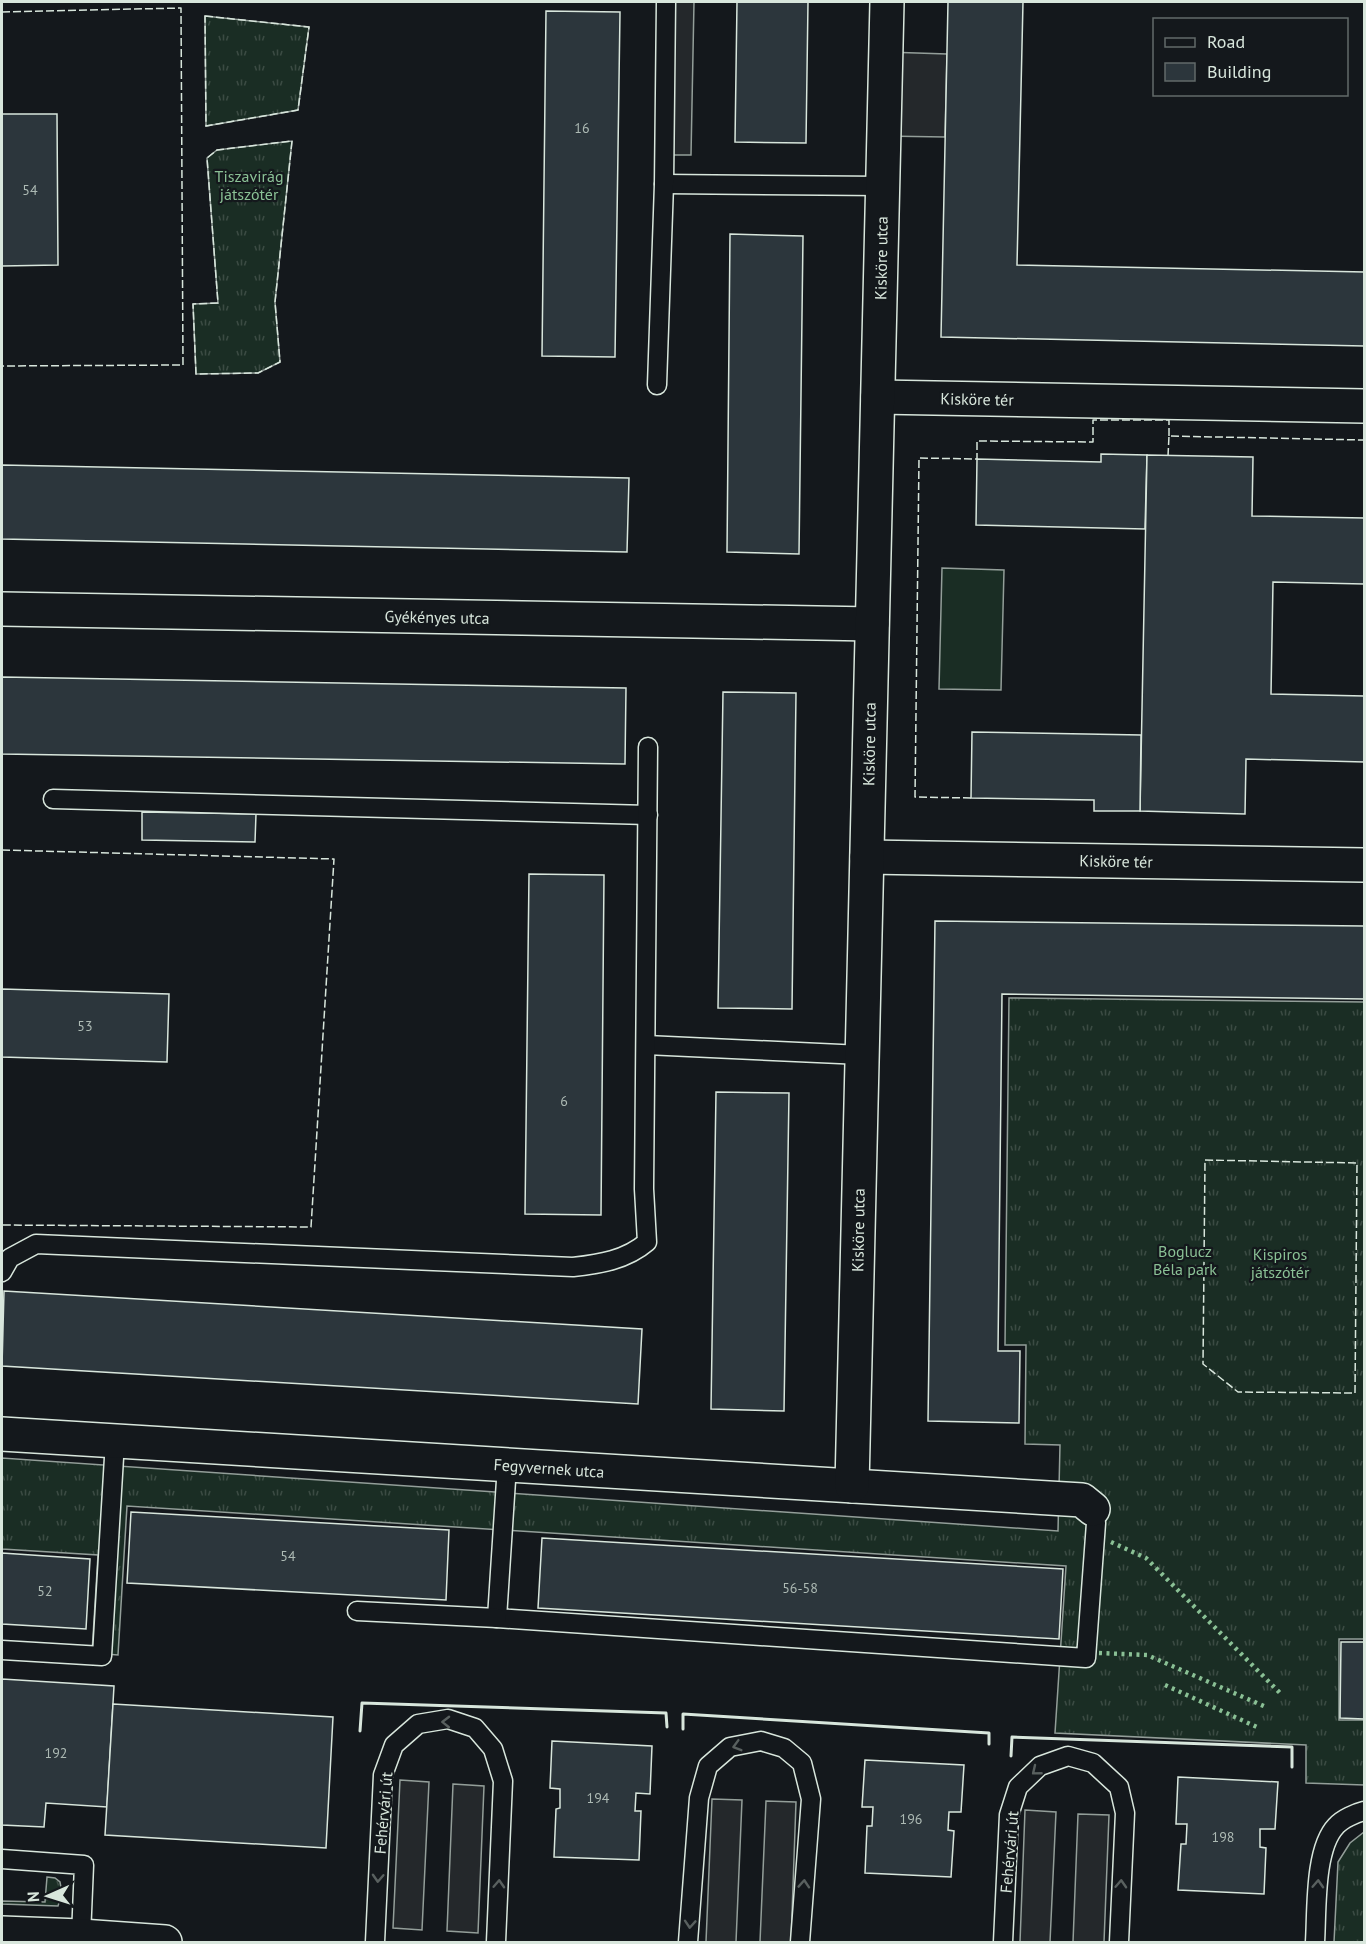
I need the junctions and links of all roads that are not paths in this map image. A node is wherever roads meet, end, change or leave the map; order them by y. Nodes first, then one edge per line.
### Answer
1 (666, 2) edge
2 (887, 2) edge
3 (664, 184) junction
4 (883, 186) junction
5 (657, 386) dead end
6 (878, 397) junction
7 (1365, 406) edge
8 (2, 609) edge
9 (872, 624) junction
10 (648, 747) dead end
11 (53, 799) dead end
12 (648, 815) junction
13 (867, 857) junction
14 (1365, 865) edge
15 (646, 1045) junction
16 (862, 1055) junction
17 (2, 1272) edge
18 (2, 1434) edge
19 (115, 1442) junction
20 (507, 1465) junction
21 (852, 1486) junction
22 (1093, 1509) joint
23 (357, 1611) dead end
24 (497, 1618) junction
25 (2, 1650) edge
26 (1365, 1811) edge
27 (2, 1859) edge
28 (2, 1933) edge
29 (81, 1936) junction
30 (165, 1942) edge
31 (375, 1942) edge
32 (496, 1942) edge
33 (688, 1942) edge
34 (800, 1942) edge
35 (1003, 1942) edge
36 (1119, 1942) edge
37 (1315, 1942) edge

1 - 3 lane
2 - 4 street, Kisköre utca
3 - 4 lane
3 - 5 lane
4 - 6 street, Kisköre utca
6 - 7 street, Kisköre tér
6 - 9 street, Kisköre utca
8 - 9 street, Gyékényes utca
9 - 13 street, Kisköre utca
10 - 12 lane
11 - 12 lane
12 - 15 lane
13 - 14 street, Kisköre tér
13 - 16 street, Kisköre utca
15 - 16 lane
15 - 17 lane
16 - 21 street, Kisköre utca
18 - 19 street, Fegyvernek utca
19 - 20 street, Fegyvernek utca
19 - 25 lane
20 - 21 street, Fegyvernek utca
20 - 24 lane
21 - 22 street, Fegyvernek utca
22 - 24 lane
23 - 24 lane
37 -> 26 lane
27 - 29 lane
28 - 29 street
29 - 30 street
32 -> 31 lane, Fehérvári út
34 -> 33 lane
36 -> 35 lane, Fehérvári út

